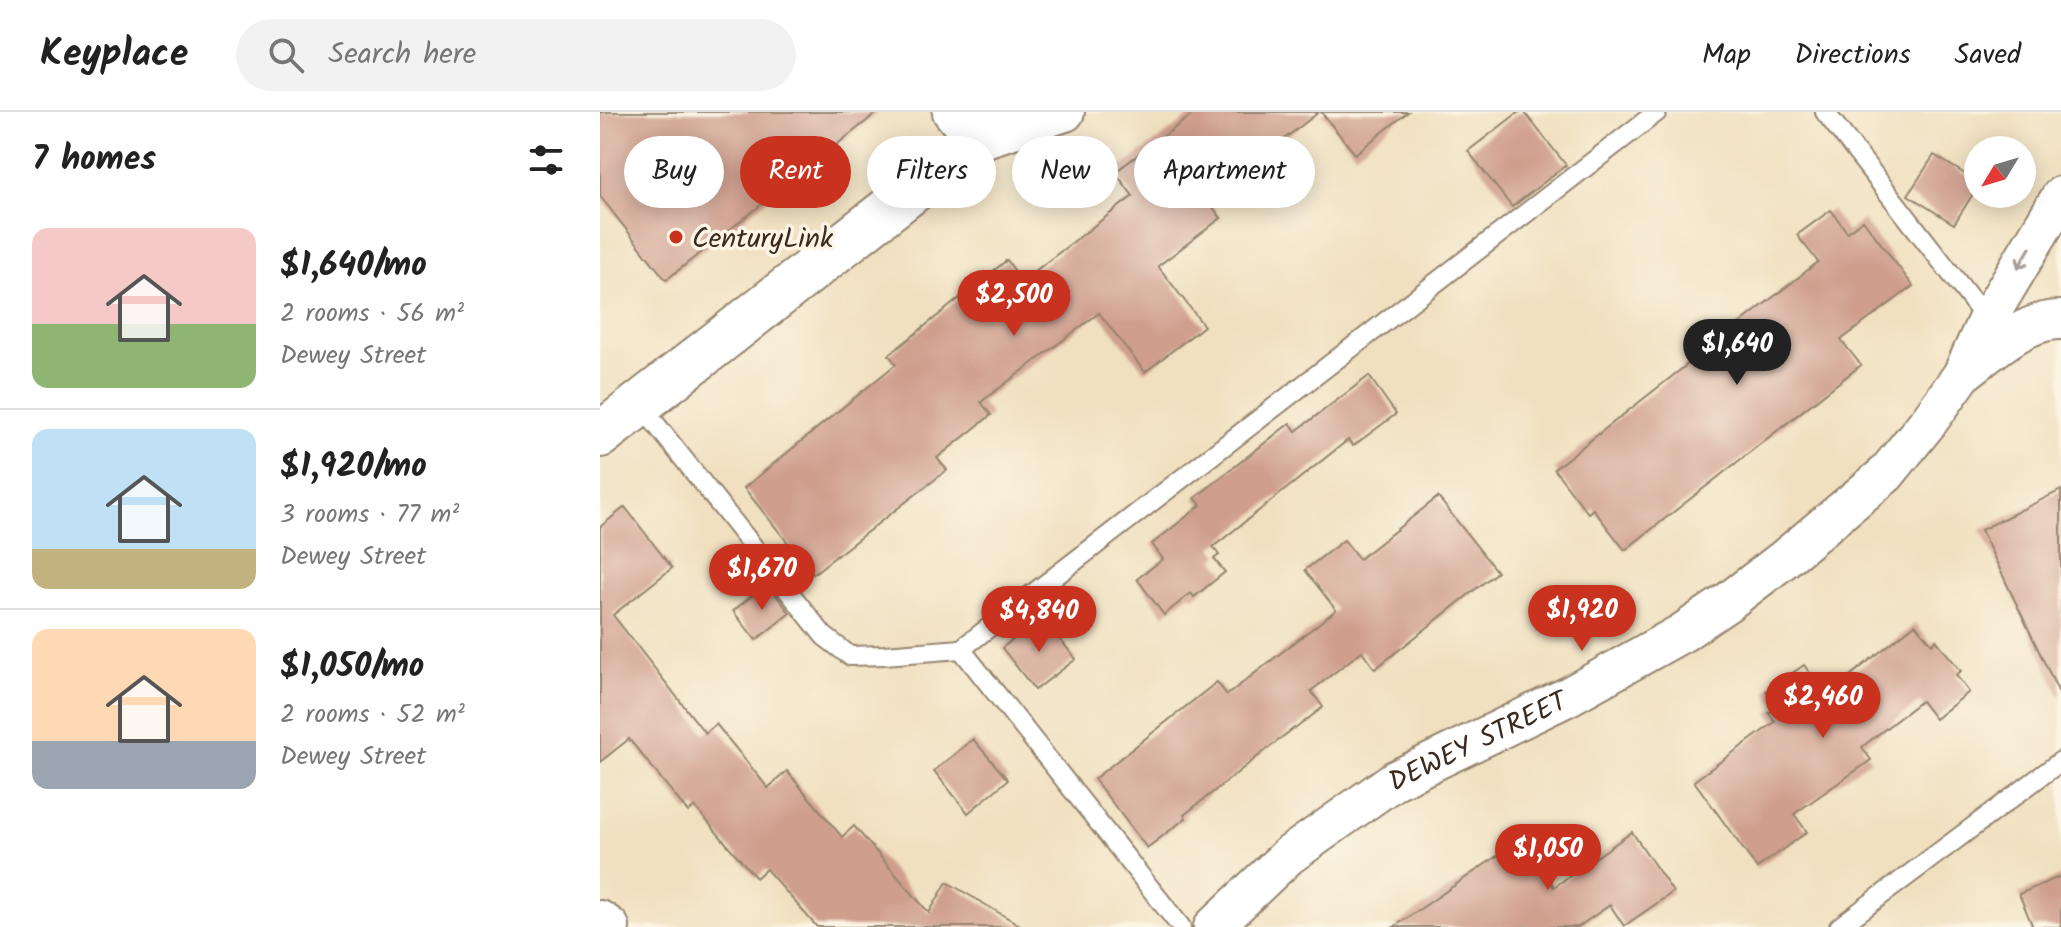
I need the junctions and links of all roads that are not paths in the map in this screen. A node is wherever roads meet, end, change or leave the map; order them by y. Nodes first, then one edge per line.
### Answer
1 (1065, 112) edge
2 (1657, 112) edge
3 (1825, 112) edge
4 (974, 122) edge
5 (2061, 196) edge
6 (1987, 320) junction
7 (2061, 320) edge
8 (1962, 375) junction
9 (639, 403) junction
10 (600, 435) edge
11 (961, 649) junction
12 (2061, 761) edge
13 (600, 920) edge
14 (610, 927) edge
15 (1181, 927) edge
16 (1213, 927) edge
17 (1839, 927) edge

1 - 4 street
2 - 11 lane
3 - 6 lane
4 - 9 street
5 -> 6 street, DEWEY STREET
6 - 8 street, DEWEY STREET
7 - 8 street, DEWEY STREET
8 - 16 street, DEWEY STREET
9 - 10 street
9 - 11 lane
11 - 15 lane
12 - 17 lane
13 - 14 street

